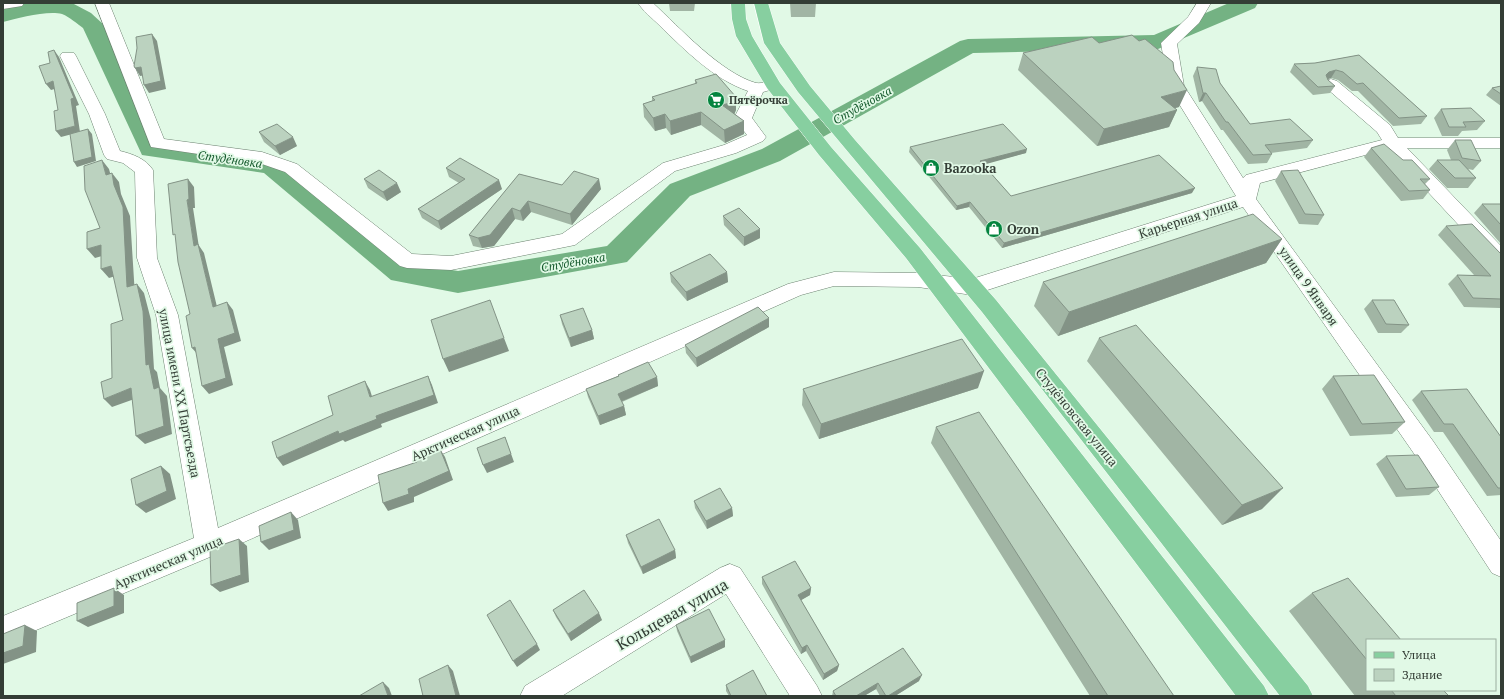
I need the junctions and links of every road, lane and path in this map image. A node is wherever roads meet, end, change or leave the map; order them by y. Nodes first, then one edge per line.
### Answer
1 (17, 3) edge
2 (102, 3) edge
3 (645, 3) edge
4 (738, 3) edge
5 (761, 3) edge
6 (1204, 3) edge
7 (3, 5) edge
8 (68, 56) dead end
9 (1331, 84) edge
10 (770, 89) junction
11 (1392, 143) junction
12 (1501, 143) edge
13 (1247, 199) junction
14 (937, 244) junction
15 (913, 253) junction
16 (1501, 258) edge
17 (935, 283) junction
18 (972, 287) junction
19 (989, 306) junction
20 (961, 316) junction
21 (208, 546) junction
22 (1501, 564) edge
23 (3, 630) edge
24 (535, 696) edge
25 (807, 696) edge
26 (1254, 696) edge
27 (1298, 696) edge

1 - 7 street
2 - 10 street
3 - 10 street
4 - 10 main road
5 - 14 main road, Студёновская улица
6 - 13 street, улица 9 Января
8 - 21 street, улица имени ХХ Партсъезда
9 - 11 street
10 - 15 main road
11 - 12 street, Карьерная улица
11 - 13 street, Карьерная улица
11 - 16 street
13 - 18 street, Карьерная улица
13 - 22 street, улица 9 Января
14 - 15 main road
14 - 18 main road, Студёновская улица
15 - 17 main road
17 - 18 street, Карьерная улица
17 - 20 main road
17 - 21 street, Арктическая улица
18 - 19 main road, Студёновская улица
19 - 20 main road
19 - 27 main road, Студёновская улица
20 - 26 main road
21 - 23 street, Арктическая улица
24 - 25 street, Кольцевая улица

